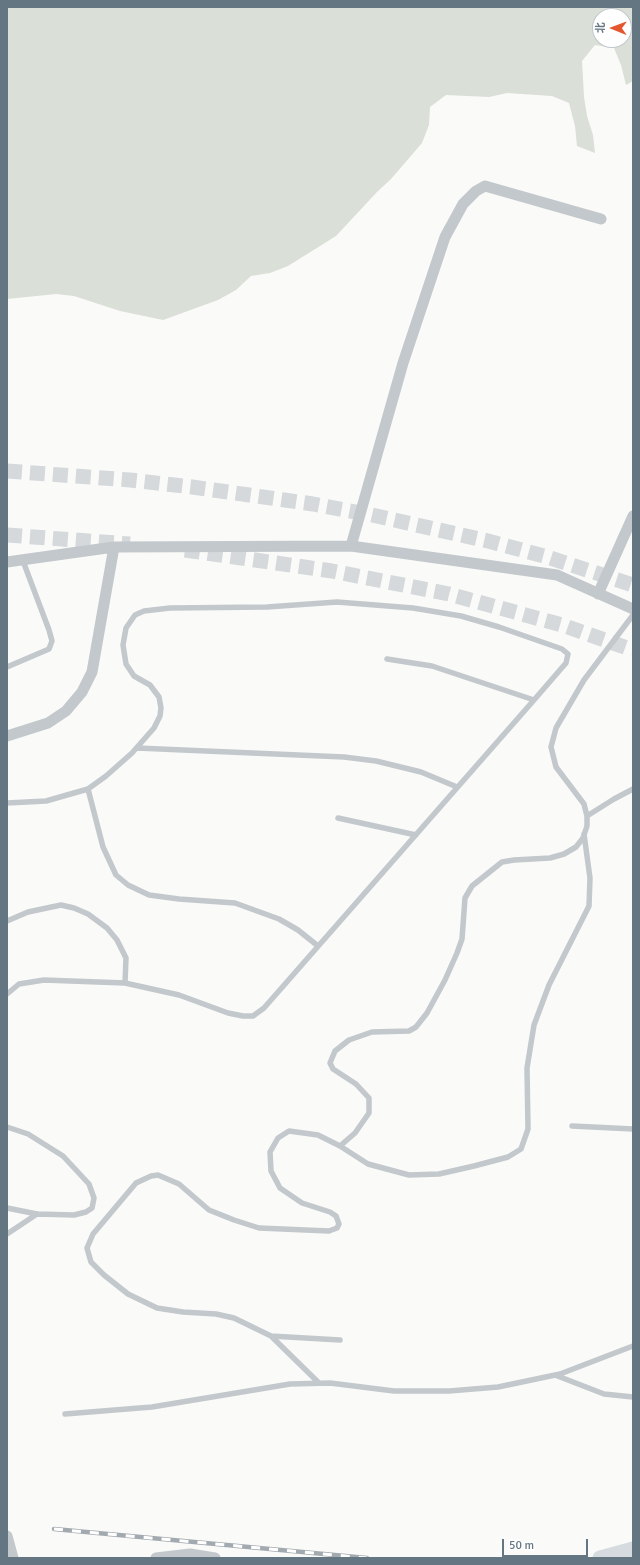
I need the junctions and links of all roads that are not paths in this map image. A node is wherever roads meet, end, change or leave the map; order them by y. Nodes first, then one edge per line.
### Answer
1 (601, 219) dead end
2 (633, 516) edge
3 (351, 546) junction
4 (114, 548) junction
5 (23, 561) junction
6 (7, 562) edge
7 (598, 594) junction
8 (633, 609) edge
9 (633, 615) edge
10 (387, 660) dead end
11 (7, 667) edge
12 (534, 700) junction
13 (7, 736) edge
14 (137, 748) junction
15 (458, 787) junction
16 (88, 789) junction
17 (633, 789) edge
18 (7, 803) edge
19 (587, 816) junction
20 (338, 818) dead end
21 (584, 833) junction
22 (416, 835) junction
23 (7, 921) edge
24 (318, 946) junction
25 (125, 983) junction
26 (7, 994) edge
27 (572, 1126) dead end
28 (7, 1127) edge
29 (633, 1129) edge
30 (340, 1146) junction
31 (7, 1208) edge
32 (38, 1214) junction
33 (7, 1234) edge
34 (271, 1336) junction
35 (340, 1340) dead end
36 (633, 1346) edge
37 (555, 1376) junction
38 (319, 1383) junction
39 (633, 1397) edge
40 (65, 1414) dead end
41 (7, 1536) edge
42 (633, 1549) edge
43 (13, 1558) edge
44 (156, 1558) edge
45 (215, 1558) edge
46 (600, 1558) edge

1 - 3 street
2 - 7 street
3 - 4 street
3 - 7 street
4 - 5 street
4 - 13 street
5 - 6 street
5 - 11 lane
7 - 8 street
9 - 19 lane
10 - 12 lane
12 - 14 lane
12 - 15 lane
14 - 15 lane
14 - 16 lane
15 - 22 lane
16 - 18 lane
16 - 24 lane
17 - 19 lane
19 - 21 lane
20 - 22 lane
21 - 30 lane
21 - 30 lane
22 - 24 lane
23 - 25 lane
24 - 25 lane
25 - 26 lane
27 - 29 lane
28 - 32 lane
30 - 34 lane
31 - 32 lane
32 - 33 lane
34 - 35 lane
34 - 38 lane
36 - 37 lane
37 - 38 lane
37 - 39 lane
38 - 40 lane
41 - 43 street
42 - 46 main road
44 - 45 street

